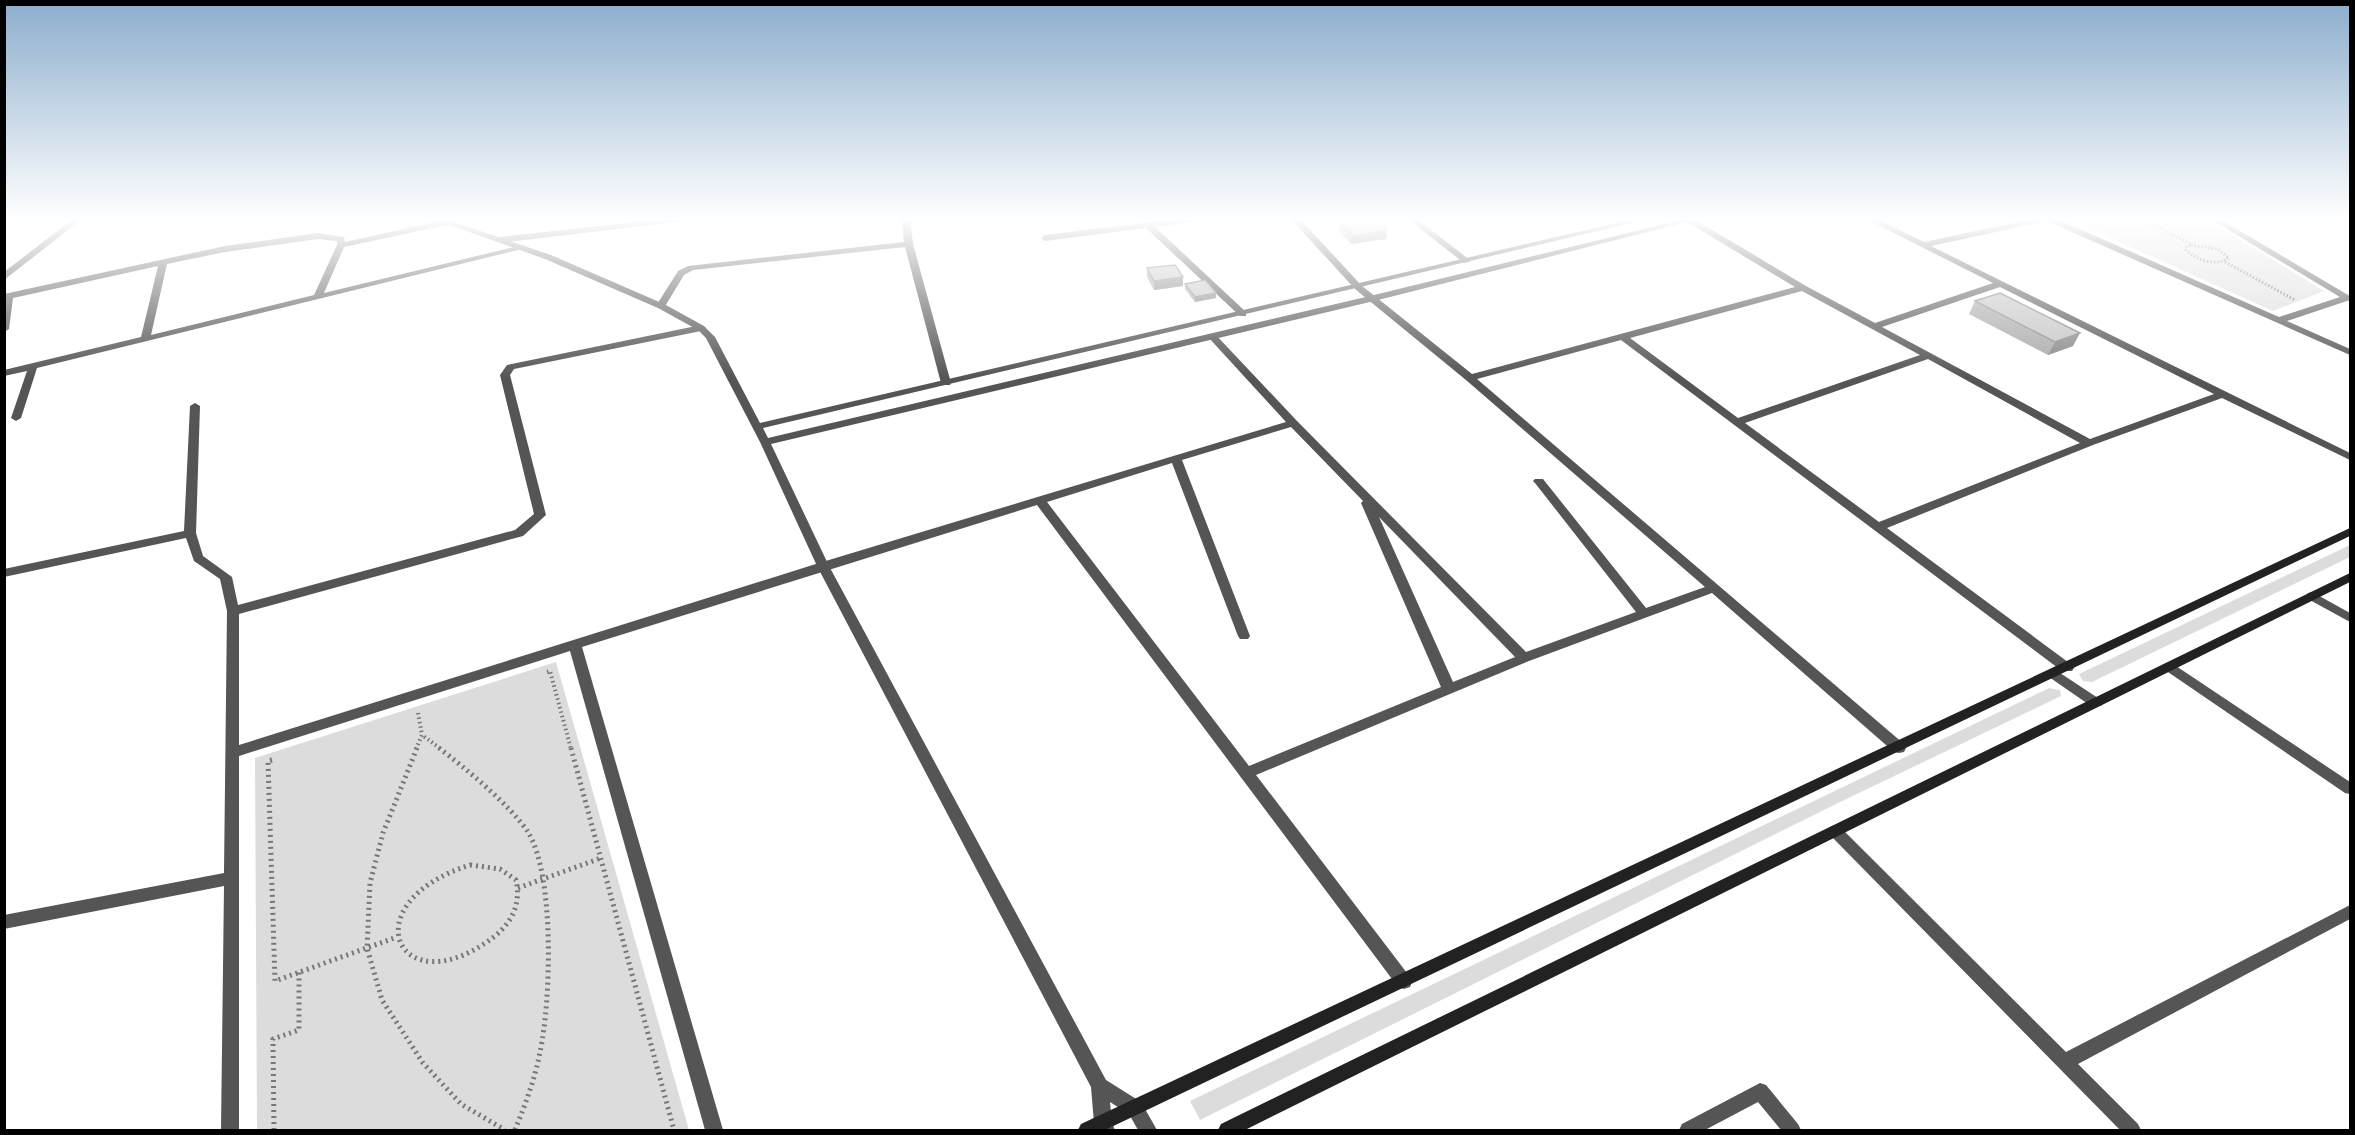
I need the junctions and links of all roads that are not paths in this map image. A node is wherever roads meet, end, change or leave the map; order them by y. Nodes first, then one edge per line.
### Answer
1 (119, 272) edge
2 (161, 272) edge
3 (329, 272) edge
4 (422, 272) edge
5 (584, 272) edge
6 (683, 272) edge
7 (916, 272) edge
8 (1198, 272) edge
9 (1344, 272) edge
10 (1421, 272) edge
11 (1480, 272) edge
12 (1777, 272) edge
13 (1976, 272) edge
14 (2170, 272) edge
15 (2305, 272) edge
16 (2000, 284) junction
17 (1358, 287) junction
18 (1803, 288) junction
19 (7, 297) edge
20 (318, 297) junction
21 (1374, 298) junction
22 (2349, 298) edge
23 (661, 306) junction
24 (1243, 314) junction
25 (2280, 320) junction
26 (1874, 327) junction
27 (701, 328) junction
28 (4, 329) edge
29 (1212, 336) junction
30 (1623, 337) junction
31 (144, 339) junction
32 (2350, 352) edge
33 (1928, 356) junction
34 (33, 366) junction
35 (4, 373) edge
36 (1470, 378) junction
37 (946, 383) junction
38 (2223, 394) junction
39 (195, 406) dead end
40 (16, 418) dead end
41 (1737, 422) junction
42 (1293, 423) junction
43 (756, 427) junction
44 (765, 442) junction
45 (2089, 443) junction
46 (2350, 457) edge
47 (1176, 460) junction
48 (1539, 481) dead end
49 (1364, 495) junction
50 (1041, 502) junction
51 (1878, 526) junction
52 (2350, 532) edge
53 (190, 533) junction
54 (823, 566) junction
55 (4, 573) edge
56 (2350, 577) edge
57 (1714, 588) junction
58 (2312, 596) junction
59 (233, 611) junction
60 (1644, 614) junction
61 (2350, 618) edge
62 (1244, 636) dead end
63 (575, 646) junction
64 (1524, 658) junction
65 (2170, 667) junction
66 (2061, 671) junction
67 (1449, 689) junction
68 (2096, 703) junction
69 (1899, 748) junction
70 (232, 753) junction
71 (1246, 773) junction
72 (2350, 789) edge
73 (1835, 831) junction
74 (231, 878) junction
75 (2350, 912) edge
76 (4, 922) edge
77 (1404, 982) junction
78 (2064, 1062) junction
79 (1100, 1086) junction
80 (1135, 1108) junction
81 (1098, 1128) edge
82 (230, 1131) edge
83 (714, 1131) edge
84 (1148, 1131) edge
85 (1227, 1131) edge
86 (1688, 1131) edge
87 (1792, 1131) edge
88 (2132, 1131) edge

1 - 19 street
2 - 31 street
3 - 20 street
4 - 20 street
5 - 23 street
6 - 23 street
7 - 37 street
8 - 24 street
9 - 17 street
10 - 17 street
11 - 21 street
12 - 18 street
13 - 16 street
14 - 25 street
15 - 22 street
16 - 26 street
16 - 38 street
17 - 21 street
17 - 24 street
18 - 26 street
18 - 30 street
19 - 28 street
20 - 31 street
21 - 29 street
21 - 36 street
22 - 25 street
23 - 27 street
24 - 37 street
25 - 32 street
26 - 33 street
27 - 43 street
27 - 59 street
29 - 42 street
29 - 44 street
30 - 36 street
30 - 41 street
31 - 34 street
33 - 41 street
33 - 45 street
34 - 35 street
34 - 40 street
36 - 57 street
37 - 43 street
38 - 45 street
38 - 46 street
39 - 53 street
41 - 51 street
42 - 47 street
42 - 49 street
43 - 44 street
44 - 54 street
45 - 51 street
47 - 50 street
47 - 62 street
48 - 60 street
49 - 64 street
49 - 67 street
50 - 54 street
50 - 71 street
51 - 66 street
52 - 66 main road
53 - 55 street
53 - 59 street
54 - 63 street
54 - 79 street
56 - 58 main road
57 - 60 street
57 - 69 street
58 - 61 street
58 - 65 main road
59 - 70 street
60 - 64 street
63 - 70 street
63 - 83 street
64 - 67 street
65 - 68 main road
65 - 72 street
66 - 68 street
66 - 69 main road
67 - 71 street
68 - 73 main road
69 - 77 main road
70 - 74 street
71 - 77 street
73 - 78 street
73 - 85 main road
74 - 76 street
74 - 82 street
75 - 78 street
77 - 80 main road
78 - 88 street
79 - 80 street
79 - 81 street
80 - 81 main road
80 - 84 street
86 - 87 street

